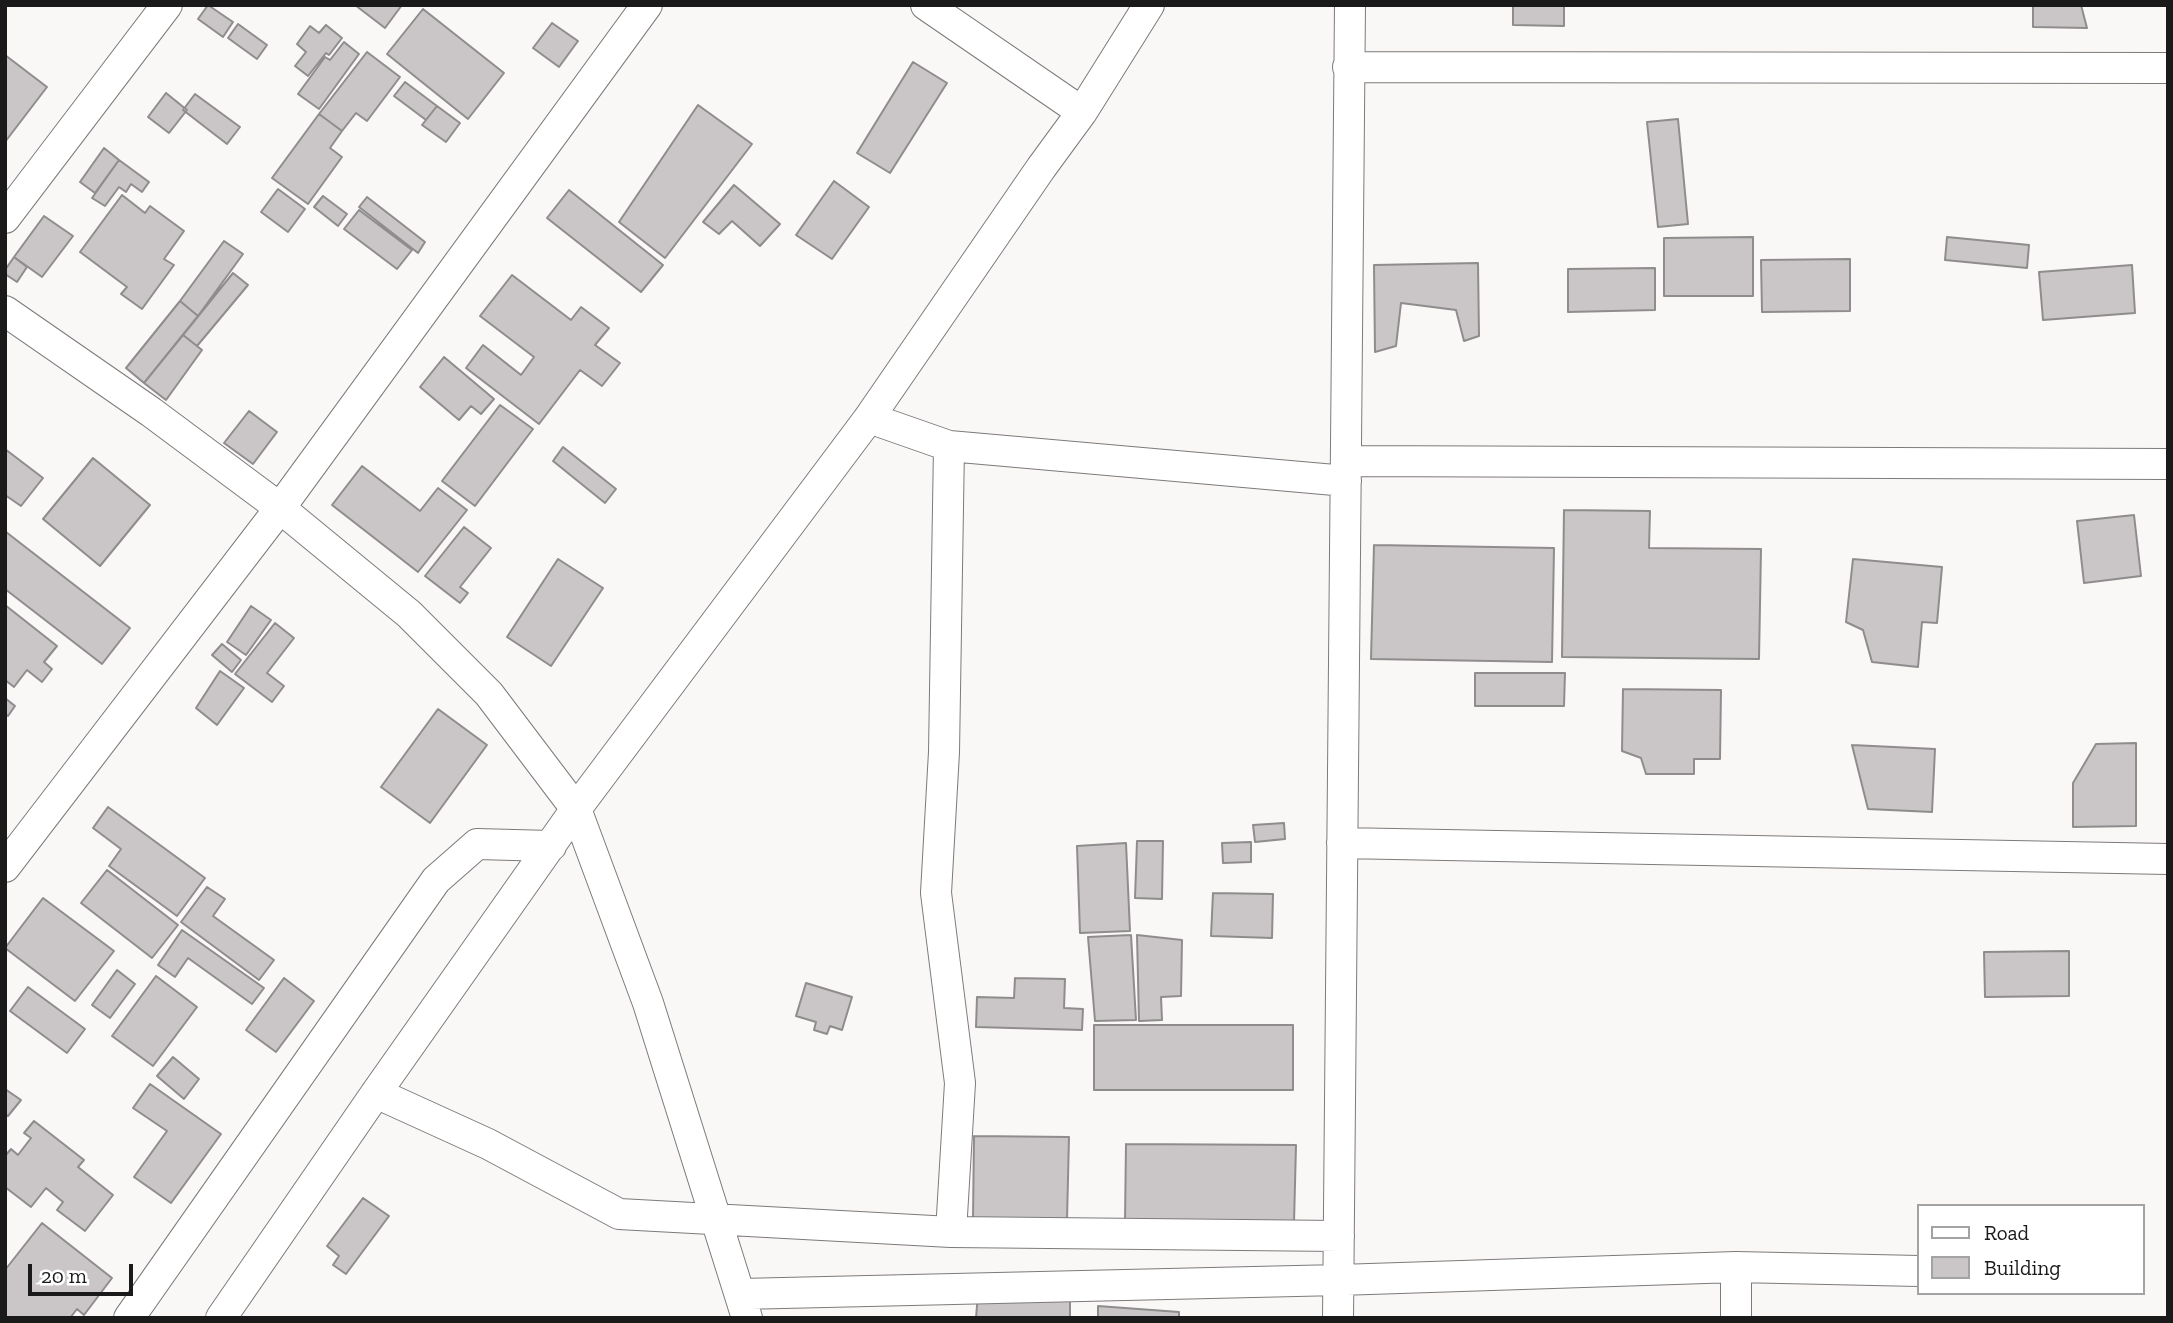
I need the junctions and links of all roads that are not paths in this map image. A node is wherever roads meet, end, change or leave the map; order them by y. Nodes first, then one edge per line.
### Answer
1 (167, 5) edge
2 (647, 5) edge
3 (926, 5) edge
4 (1149, 5) edge
5 (1350, 5) edge
6 (1348, 67) junction
7 (2168, 68) edge
8 (1082, 112) junction
9 (5, 218) edge
10 (5, 311) edge
11 (869, 418) junction
12 (949, 446) junction
13 (2168, 464) edge
14 (1346, 471) junction
15 (280, 508) junction
16 (576, 809) junction
17 (1342, 844) junction
18 (551, 846) junction
19 (2168, 859) edge
20 (5, 867) edge
21 (376, 1093) junction
22 (717, 1220) junction
23 (951, 1232) junction
24 (1339, 1236) junction
25 (1736, 1267) junction
26 (1918, 1271) edge
27 (1339, 1280) junction
28 (743, 1306) edge
29 (129, 1318) edge
30 (221, 1318) edge
31 (1338, 1318) edge
32 (1736, 1318) edge

1 - 9 street
2 - 15 street
3 - 8 street
4 - 8 street
5 - 6 street
6 - 7 street
6 - 14 street
8 - 11 street
10 - 15 street
11 - 12 street
11 - 16 street
12 - 14 street
12 - 23 street
13 - 14 street
14 - 17 street
15 - 16 street
15 - 20 street
16 - 18 street
16 - 22 street
17 - 19 street
17 - 24 street
18 - 21 street
18 - 29 street
21 - 22 street
21 - 30 street
22 - 23 street
22 - 28 street
23 - 24 street
24 - 27 street
25 - 26 street
25 - 27 street
25 - 32 street
27 - 28 street
27 - 31 street

